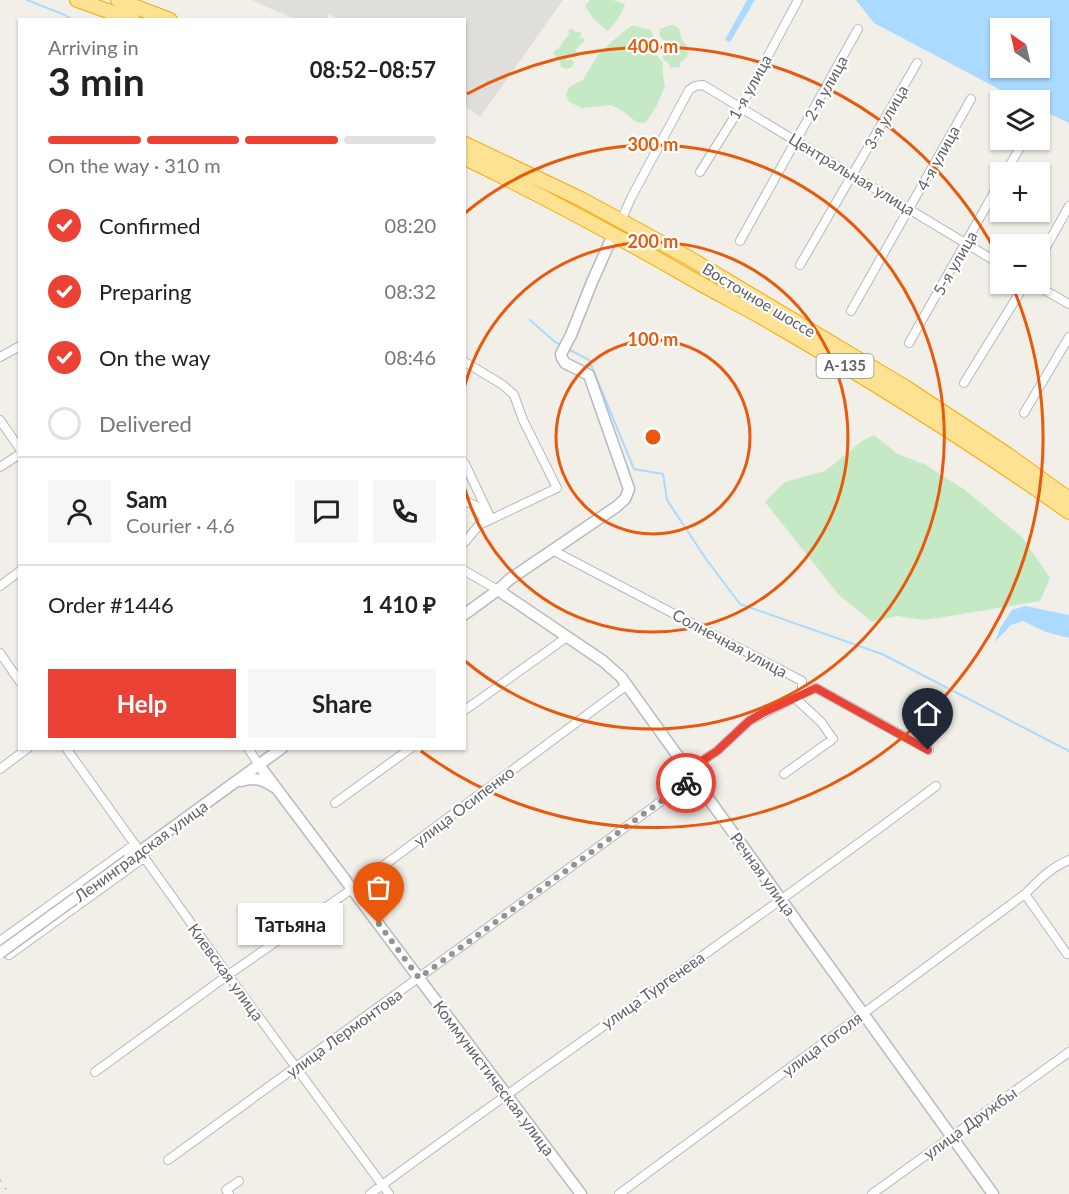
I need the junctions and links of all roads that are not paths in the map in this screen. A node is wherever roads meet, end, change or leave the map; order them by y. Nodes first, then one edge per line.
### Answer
1 (77, 0) edge
2 (118, 0) edge
3 (798, 0) edge
4 (127, 18) edge
5 (165, 18) edge
6 (858, 29) dead end
7 (917, 63) dead end
8 (971, 99) dead end
9 (740, 108) junction
10 (796, 141) junction
11 (466, 144) edge
12 (466, 159) edge
13 (700, 172) dead end
14 (853, 175) junction
15 (990, 200) edge
16 (1069, 206) edge
17 (909, 209) junction
18 (621, 221) junction
19 (613, 235) junction
20 (1050, 240) edge
21 (740, 241) dead end
22 (967, 243) junction
23 (990, 258) edge
24 (800, 265) dead end
25 (1050, 293) edge
26 (1019, 294) edge
27 (1069, 304) edge
28 (851, 311) dead end
29 (776, 325) junction
30 (807, 328) junction
31 (1069, 338) edge
32 (909, 343) dead end
33 (18, 346) edge
34 (0, 357) edge
35 (466, 363) edge
36 (964, 383) dead end
37 (1024, 413) dead end
38 (0, 420) edge
39 (18, 446) edge
40 (18, 455) edge
41 (466, 466) edge
42 (0, 467) edge
43 (1069, 499) edge
44 (466, 501) edge
45 (1069, 512) edge
46 (488, 520) junction
47 (466, 541) edge
48 (552, 550) junction
49 (466, 572) edge
50 (18, 573) edge
51 (0, 586) edge
52 (498, 590) junction
53 (466, 613) edge
54 (567, 637) junction
55 (0, 653) edge
56 (18, 679) edge
57 (627, 685) junction
58 (798, 696) junction
59 (466, 709) edge
60 (25, 750) edge
61 (67, 750) edge
62 (249, 750) edge
63 (279, 750) edge
64 (408, 750) edge
65 (928, 750) dead end
66 (259, 765) junction
67 (0, 769) edge
68 (691, 774) junction
69 (784, 774) dead end
70 (235, 783) junction
71 (936, 786) dead end
72 (278, 790) junction
73 (335, 803) dead end
74 (140, 851) junction
75 (1069, 860) edge
76 (352, 889) junction
77 (1024, 894) junction
78 (780, 899) junction
79 (0, 943) edge
80 (0, 954) edge
81 (1067, 954) dead end
82 (228, 975) junction
83 (419, 978) junction
84 (862, 1014) junction
85 (1069, 1052) edge
86 (295, 1067) junction
87 (95, 1072) dead end
88 (507, 1094) junction
89 (951, 1136) junction
90 (168, 1160) dead end
91 (239, 1181) dead end
92 (382, 1185) junction
93 (229, 1194) edge
94 (370, 1194) edge
95 (389, 1194) edge
96 (581, 1194) edge
97 (619, 1194) edge
98 (872, 1194) edge
99 (993, 1194) edge

1 - 4 highway
2 - 5 highway
3 - 9 street, 1-я улица
6 - 10 street, 2-я улица
7 - 14 street, 3-я улица
8 - 17 street, 4-я улица
9 - 10 street, Центральная улица
9 - 13 street, 1-я улица
9 - 18 street, Центральная улица
10 - 14 street, Центральная улица
10 - 21 street, 2-я улица
11 - 18 highway, Восточное шоссе / А-135
12 - 19 highway, Восточное шоссе / А-135
14 - 17 street, Центральная улица
14 - 24 street, 3-я улица
15 - 22 street, 5-я улица
16 - 20 street
17 - 22 street, Центральная улица
17 - 28 street, 4-я улица
18 - 30 highway, Восточное шоссе / А-135
19 - 29 highway, Восточное шоссе / А-135
19 - 48 street
22 - 23 street, Центральная улица
22 - 32 street, 5-я улица
25 - 27 street
26 - 36 street
29 - 30 highway
29 - 45 highway, Восточное шоссе / А-135
30 - 43 highway, Восточное шоссе / А-135
31 - 37 street
33 - 34 street
35 - 46 street
38 - 39 street
40 - 42 street
41 - 46 street
44 - 46 street
46 - 47 street
48 - 52 street
48 - 58 street, Солнечная улица
49 - 52 street
50 - 51 street
52 - 53 street
52 - 54 street, Речная улица
54 - 57 street, Речная улица
54 - 59 street
55 - 56 street
57 - 68 street, Речная улица
57 - 76 street, улица Осипенко
58 - 65 street, Солнечная улица
58 - 68 street, улица Лермонтова
58 - 69 street
60 - 67 street
61 - 74 street, Киевская улица
62 - 66 street, Коммунистическая улица
63 - 66 street, Ленинградская улица
64 - 73 street
66 - 70 street, Ленинградская улица
66 - 72 street, Коммунистическая улица
68 - 78 street, Речная улица
68 - 83 street, улица Лермонтова
70 - 72 street, Коммунистическая улица
70 - 74 street, Ленинградская улица
71 - 78 street, улица Тургенева
72 - 76 street, Коммунистическая улица
74 - 79 street
74 - 79 street
74 - 80 street, Ленинградская улица, bridge
74 - 82 street, Киевская улица
75 - 77 street, улица Гоголя
76 - 82 street, улица Осипенко
76 - 83 street, Коммунистическая улица
77 - 81 street
77 - 84 street, улица Гоголя
78 - 84 street, Речная улица
78 - 88 street, улица Тургенева
82 - 86 street, Киевская улица
82 - 87 street, улица Осипенко
83 - 86 street, улица Лермонтова
83 - 88 street, Коммунистическая улица
84 - 89 street, Речная улица
84 - 97 street, улица Гоголя
85 - 89 street, улица Дружбы
86 - 90 street, улица Лермонтова
86 - 92 street, Киевская улица
88 - 92 street, улица Тургенева
88 - 96 street, Коммунистическая улица
89 - 98 street, улица Дружбы
89 - 99 street, Речная улица
91 - 93 street
92 - 94 street, улица Тургенева
92 - 95 street, Киевская улица

